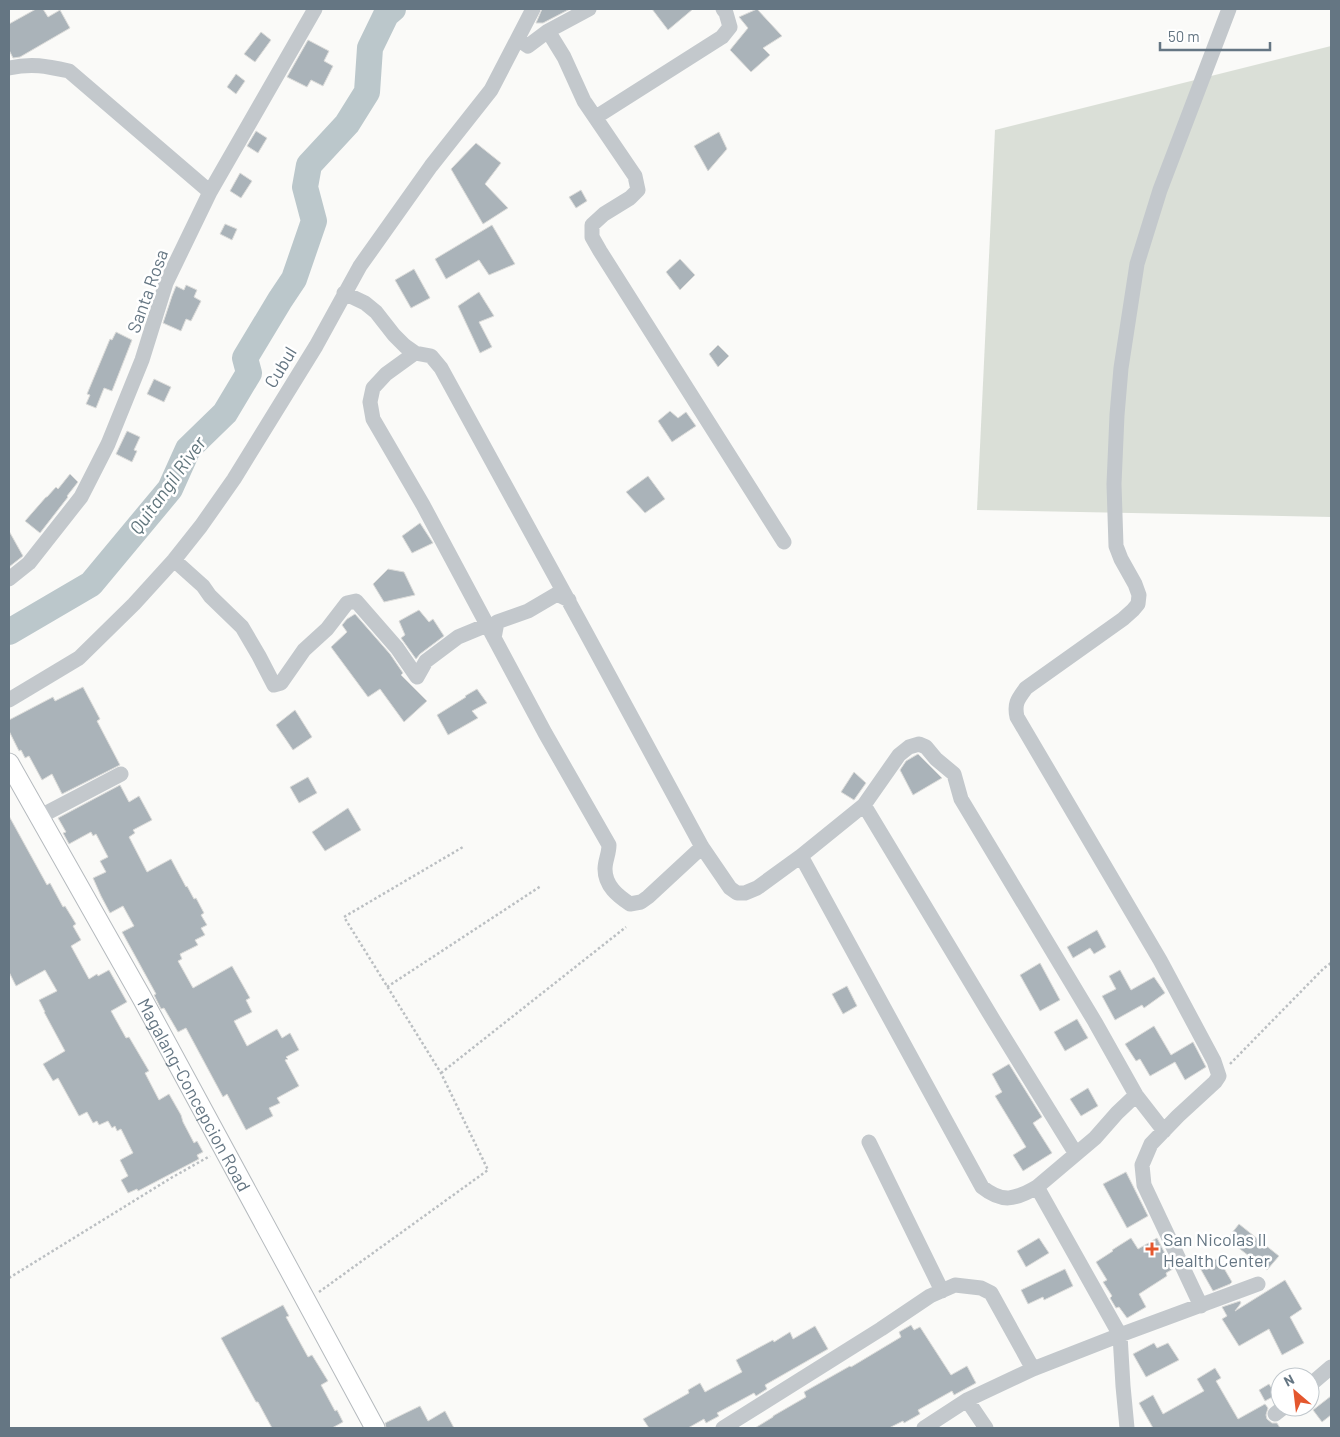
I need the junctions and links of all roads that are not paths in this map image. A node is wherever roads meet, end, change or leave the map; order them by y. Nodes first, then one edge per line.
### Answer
1 (315, 9) edge
2 (533, 9) edge
3 (589, 9) edge
4 (723, 9) edge
5 (1229, 9) edge
6 (548, 31) junction
7 (518, 39) junction
8 (9, 68) edge
9 (596, 117) junction
10 (210, 192) junction
11 (344, 294) junction
12 (414, 353) junction
13 (784, 542) dead end
14 (174, 560) junction
15 (9, 579) edge
16 (569, 600) junction
17 (491, 632) junction
18 (9, 700) edge
19 (9, 763) edge
20 (121, 774) dead end
21 (864, 805) junction
22 (39, 817) junction
23 (702, 847) junction
24 (800, 856) junction
25 (1136, 1095) junction
26 (1164, 1131) junction
27 (868, 1142) dead end
28 (1076, 1154) junction
29 (1037, 1187) junction
30 (1258, 1284) dead end
31 (942, 1291) junction
32 (1201, 1306) junction
33 (1120, 1334) junction
34 (1331, 1367) edge
35 (1033, 1369) junction
36 (1320, 1376) edge
37 (967, 1400) junction
38 (375, 1428) edge
39 (723, 1428) edge
40 (924, 1428) edge
41 (986, 1428) edge
42 (1127, 1428) edge

1 - 10 street, Santa Rosa
2 - 7 street, Cubul
3 - 6 street
4 - 9 street
5 - 26 street
6 - 7 street
6 - 9 street
7 - 11 street, Cubul
8 - 10 street
9 - 13 street
10 - 15 street, Santa Rosa
11 - 12 street
11 - 14 street, Cubul
12 - 16 street
12 - 17 street
14 - 17 street
14 - 18 street, Cubul
16 - 17 street
16 - 23 street
17 - 23 street
19 - 22 main road, Magalang-Concepcion Road
20 - 22 street
21 - 24 street
21 - 25 street
21 - 28 street
22 - 38 main road, Magalang-Concepcion Road
23 - 24 street
24 - 29 street
25 - 26 street
25 - 28 street
26 - 32 street
27 - 31 street
28 - 29 street
29 - 33 street
30 - 32 street
31 - 35 street
31 - 39 street
32 - 33 street
33 - 35 street
33 - 42 street
34 - 36 street
35 - 37 street
37 - 40 street
37 - 41 street

